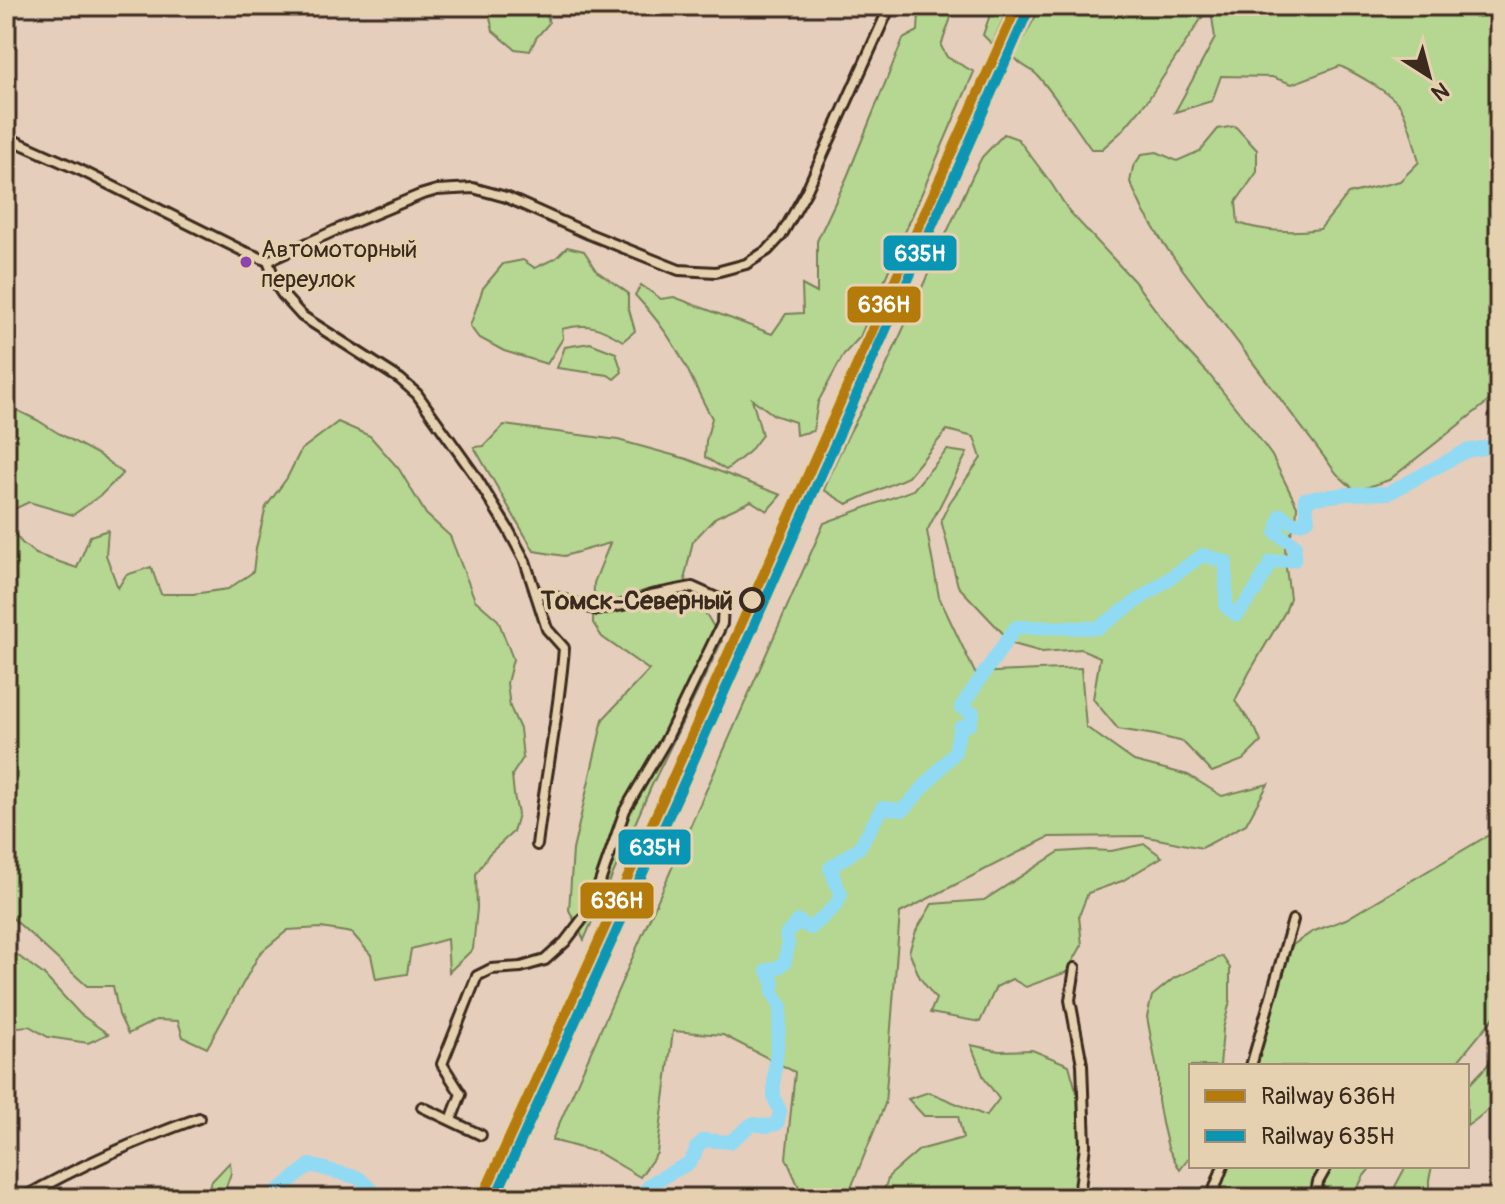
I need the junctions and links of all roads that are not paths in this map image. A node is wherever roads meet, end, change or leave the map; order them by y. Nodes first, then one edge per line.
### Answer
1 (890, 6) edge
2 (6, 137) edge
3 (268, 261) junction
4 (535, 591) junction
5 (537, 845) dead end
6 (1293, 920) dead end
7 (1075, 968) dead end
8 (1252, 1064) edge
9 (422, 1107) dead end
10 (199, 1118) dead end
11 (451, 1120) junction
12 (481, 1135) dead end
13 (1222, 1168) edge
14 (1326, 1168) edge
15 (22, 1198) edge
16 (1079, 1198) edge
17 (1211, 1198) edge
18 (1315, 1198) edge

1 - 3 street
2 - 3 street
3 - 4 street
4 - 5 street
4 - 11 street
6 - 8 street
7 - 16 street
9 - 11 street
10 - 15 street
11 - 12 street
13 - 17 street
14 - 18 street

